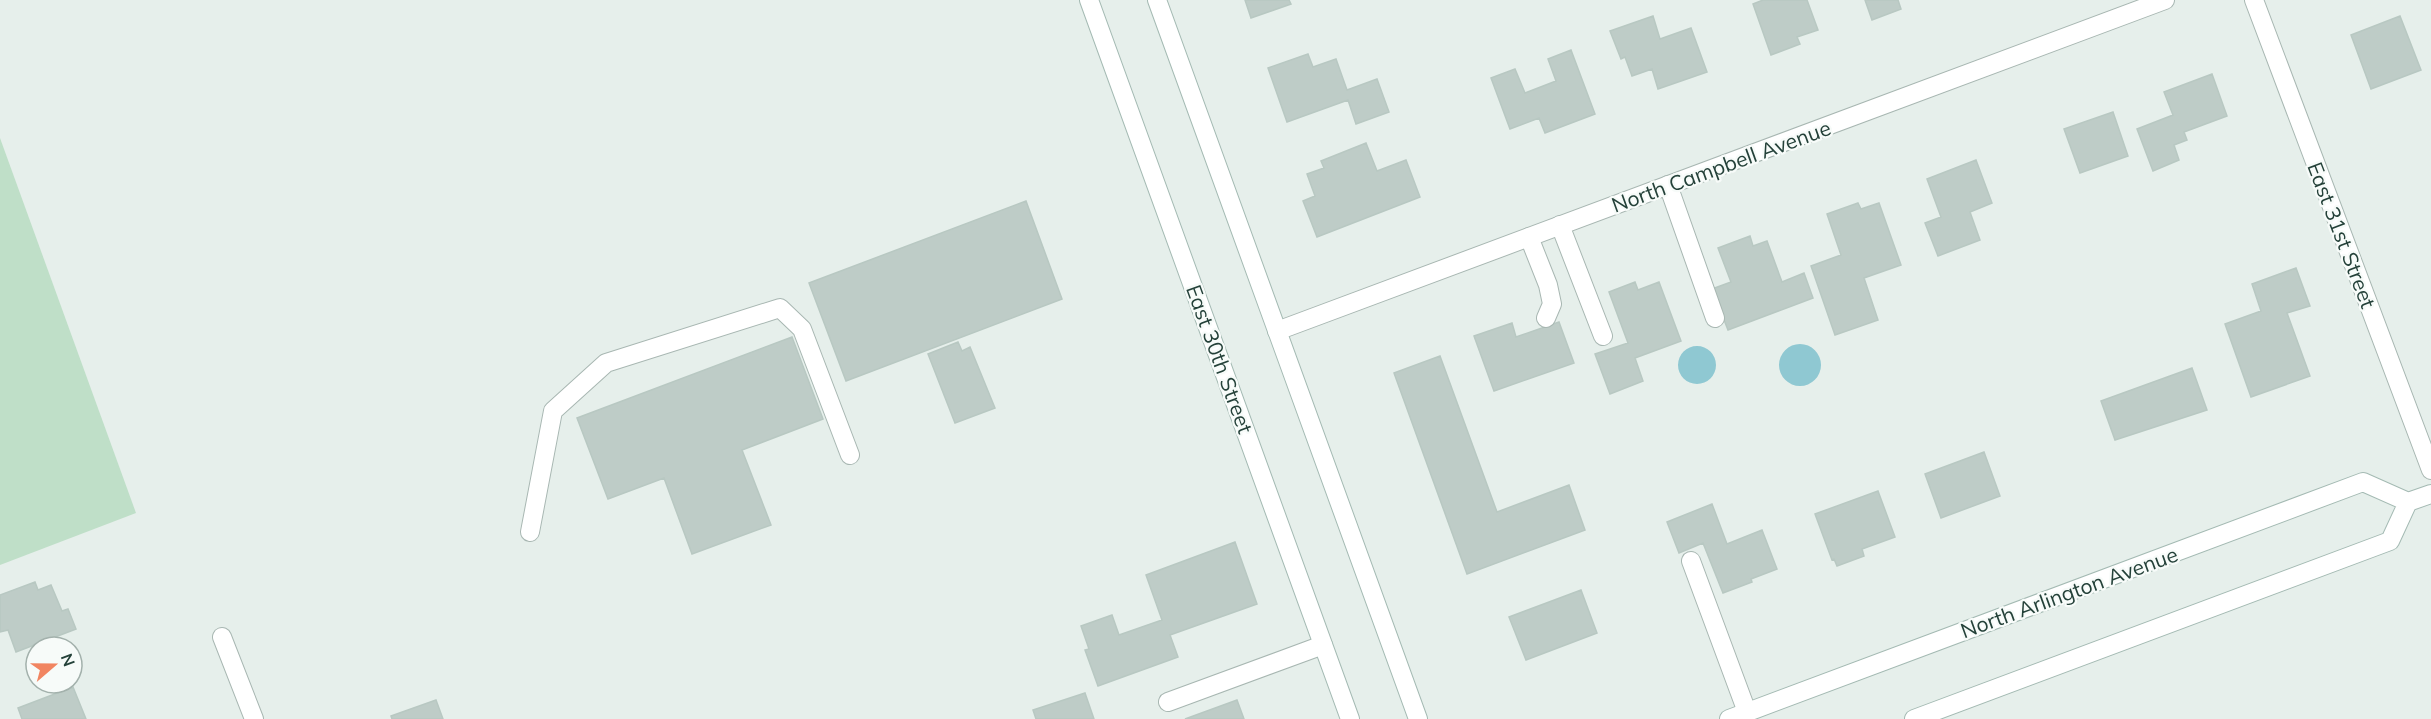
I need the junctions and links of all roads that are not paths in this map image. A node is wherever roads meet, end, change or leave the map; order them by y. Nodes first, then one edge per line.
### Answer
1 (1089, 0) edge
2 (1157, 0) edge
3 (2164, 0) edge
4 (2254, 0) edge
5 (1668, 185) junction
6 (1560, 225) junction
7 (1529, 237) junction
8 (1546, 318) dead end
9 (1715, 318) dead end
10 (1277, 331) junction
11 (1603, 336) dead end
12 (850, 455) dead end
13 (2431, 470) edge
14 (2431, 494) edge
15 (2408, 502) junction
16 (530, 532) dead end
17 (1691, 561) dead end
18 (222, 638) dead end
19 (1323, 645) junction
20 (1168, 702) dead end
21 (1746, 712) junction
22 (254, 719) edge
23 (1350, 719) edge
24 (1418, 719) edge
25 (1729, 719) edge
26 (1914, 719) edge

1 - 19 main road, East 30th Street
2 - 10 main road
3 - 5 main road, North Campbell Avenue
4 - 13 main road, East 31st Street
5 - 6 main road, North Campbell Avenue
5 - 9 main road
6 - 7 main road, North Campbell Avenue
6 - 11 main road
7 - 8 main road
7 - 10 main road, North Campbell Avenue
10 - 24 main road
12 - 16 main road
14 - 15 main road
15 - 21 main road, North Arlington Avenue
15 - 26 main road
17 - 21 main road
18 - 22 main road
19 - 20 main road
19 - 23 main road, East 30th Street
21 - 25 main road, North Arlington Avenue

